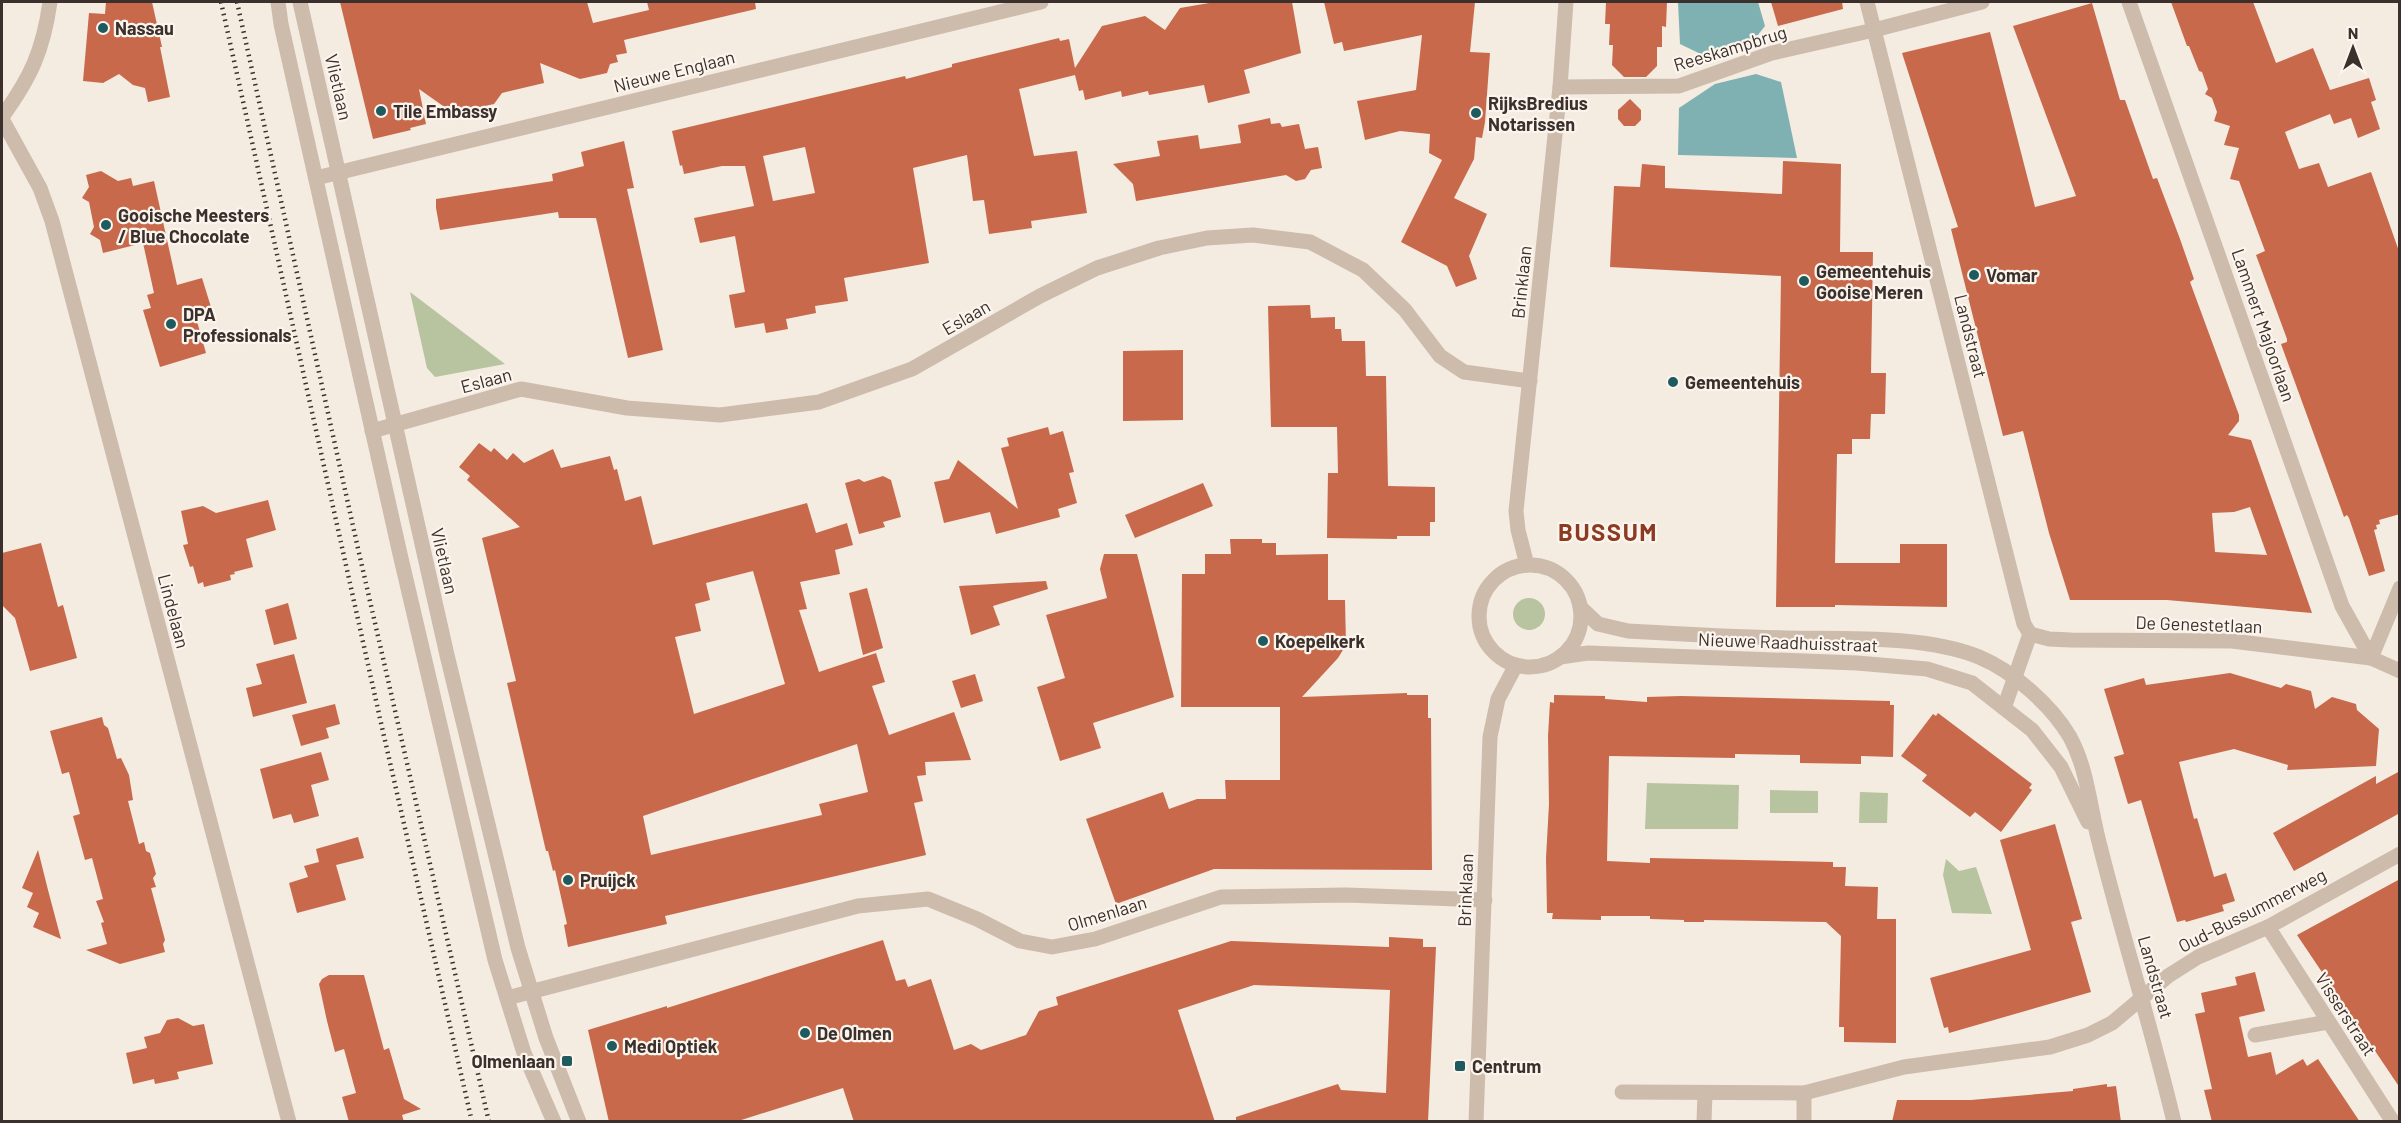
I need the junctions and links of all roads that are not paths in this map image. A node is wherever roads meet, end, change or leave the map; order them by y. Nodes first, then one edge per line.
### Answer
1 (50, 2) edge
2 (278, 2) edge
3 (300, 2) edge
4 (1041, 2) edge
5 (1566, 2) edge
6 (1867, 2) edge
7 (1982, 2) edge
8 (2129, 2) edge
9 (1874, 30) junction
10 (1560, 87) junction
11 (2, 118) edge
12 (339, 173) junction
13 (316, 178) junction
14 (1530, 381) junction
15 (394, 425) junction
16 (372, 431) junction
17 (1527, 565) junction
18 (2400, 588) edge
19 (1580, 608) junction
20 (2030, 634) junction
21 (1560, 657) junction
22 (2371, 658) junction
23 (1516, 665) junction
24 (2400, 671) edge
25 (2015, 678) junction
26 (2004, 708) junction
27 (2099, 844) junction
28 (2398, 856) edge
29 (1485, 900) junction
30 (2268, 927) junction
31 (532, 993) junction
32 (507, 998) junction
33 (2141, 998) junction
34 (2328, 1022) junction
35 (2255, 1035) dead end
36 (1811, 1091) junction
37 (1622, 1092) dead end
38 (1705, 1093) junction
39 (290, 1122) edge
40 (554, 1122) edge
41 (579, 1122) edge
42 (1476, 1122) edge
43 (1704, 1122) edge
44 (1803, 1122) edge
45 (2174, 1122) edge
46 (2393, 1122) edge

1 - 11 street
2 - 13 street
3 - 12 street, Vlietlaan
4 - 12 street, Nieuwe Englaan
5 - 10 street, Brinklaan
6 - 9 street, Landstraat
7 - 9 street, Reeskampbrug
8 - 22 street, Lammert Majoorlaan
9 - 10 street, Reeskampbrug
9 - 20 street, Landstraat
10 - 14 street, Brinklaan
11 - 39 street, Lindelaan
12 - 13 street, Nieuwe Englaan
12 - 15 street, Vlietlaan
13 - 16 street
14 - 15 street, Eslaan
14 - 17 street, Brinklaan
15 - 16 street, Eslaan
15 - 31 street, Vlietlaan
16 - 32 street
17 - 19 street
17 - 23 street
18 - 22 street
19 - 21 street
19 - 25 street, Nieuwe Raadhuisstraat
20 - 22 street, De Genestetlaan
20 - 25 street
21 - 23 street
21 - 26 street, Nieuwe Raadhuisstraat
22 - 24 street, De Genestetlaan
23 - 29 street, Brinklaan
25 - 26 street
25 - 27 street, Landstraat
26 - 27 street, Landstraat
27 - 33 street, Landstraat
28 - 30 street, Oud-Bussummerweg
29 - 31 street, Olmenlaan
29 - 42 street, Brinklaan
30 - 33 street, Oud-Bussummerweg
30 - 34 street, Visserstraat
31 - 32 street, Olmenlaan
31 - 41 street, Vlietlaan
32 - 40 street
33 - 36 street, Oud-Bussummerweg
33 - 45 street, Landstraat
34 - 35 street
34 - 46 street, Visserstraat
36 - 38 street, Oud-Bussummerweg
36 - 44 street
37 - 38 street, Oud-Bussummerweg
38 - 43 street

